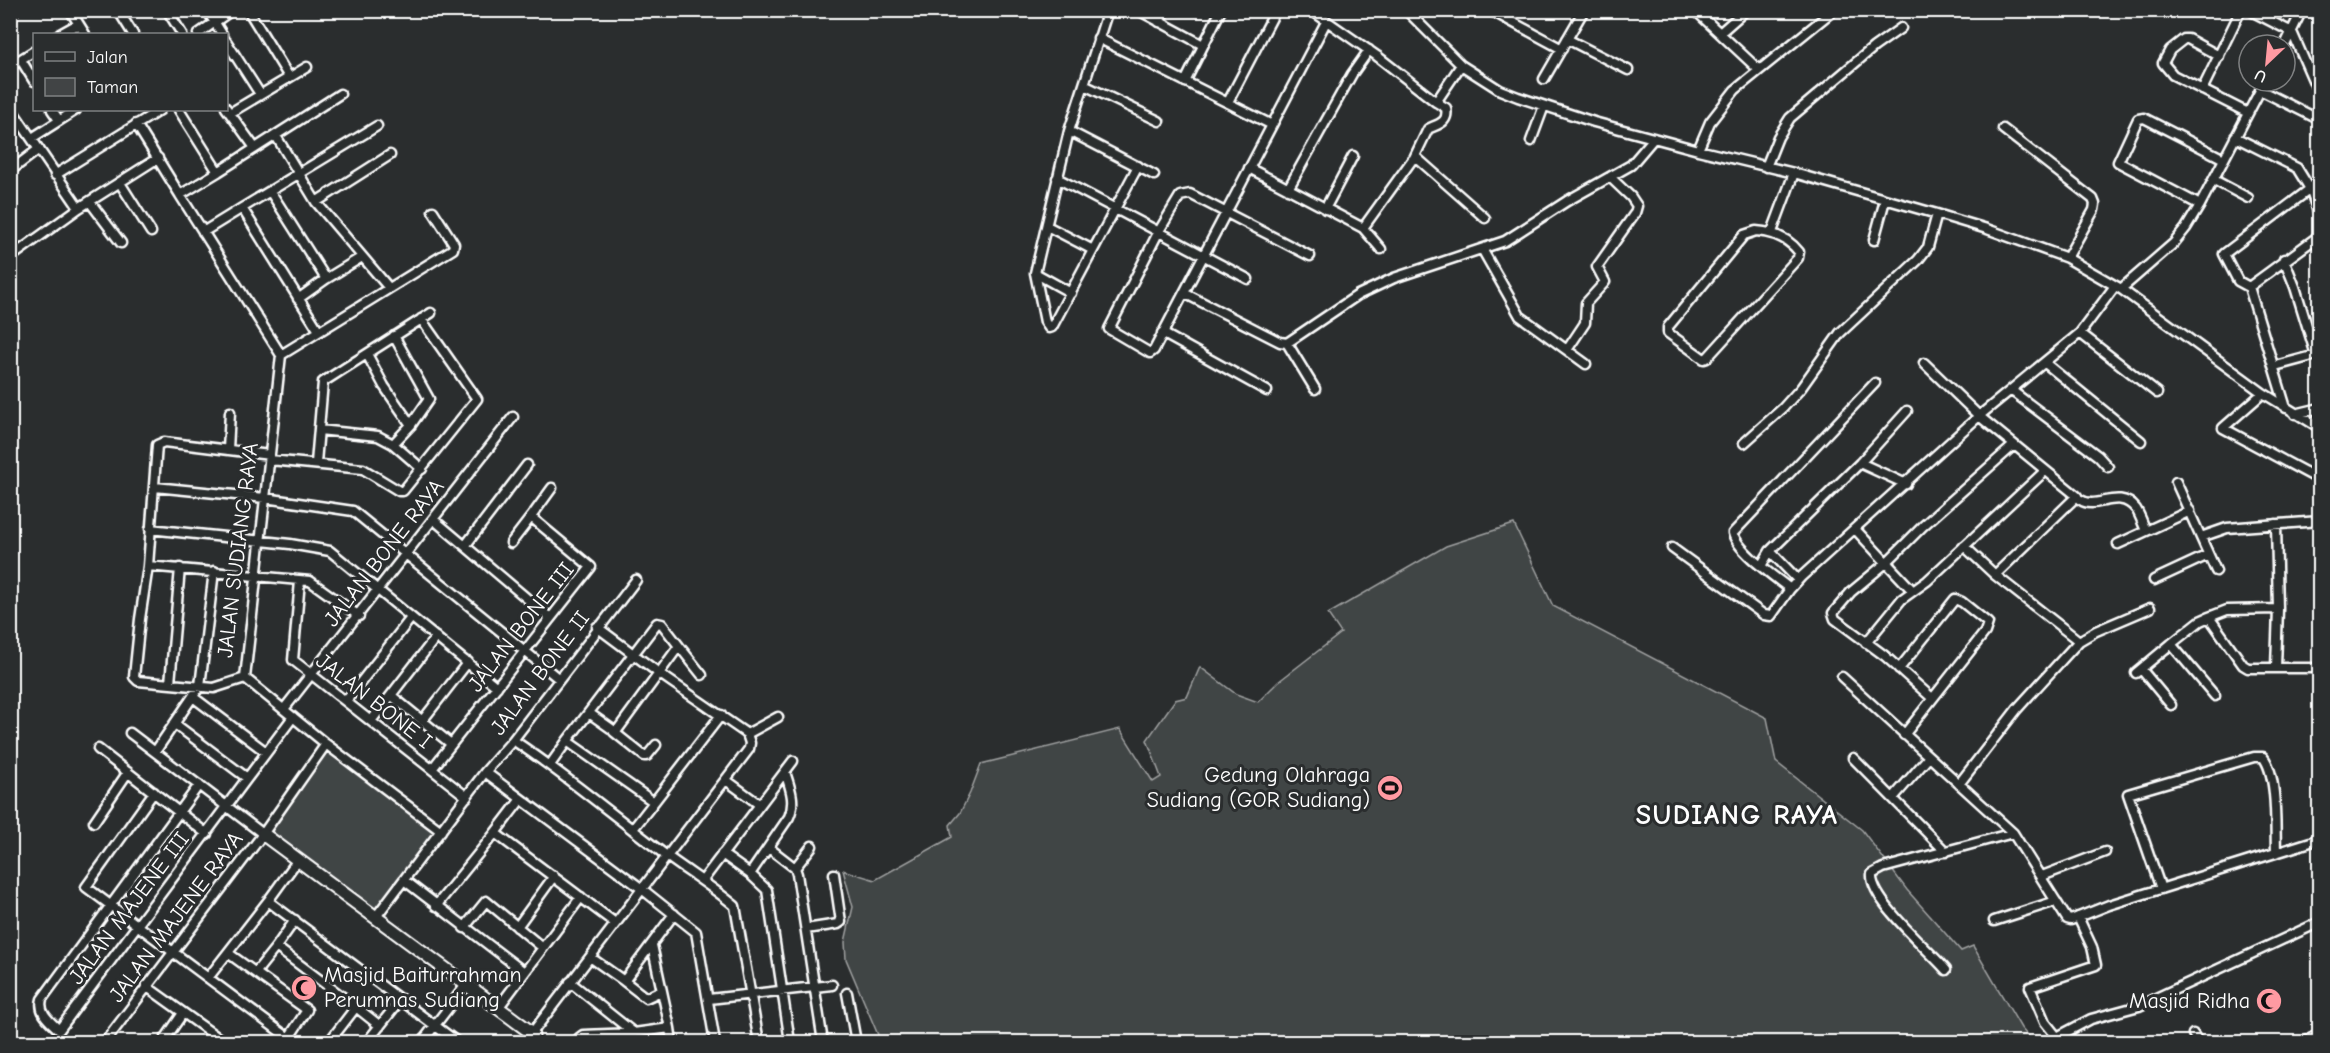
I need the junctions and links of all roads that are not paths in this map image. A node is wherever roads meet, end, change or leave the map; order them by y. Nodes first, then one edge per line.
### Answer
1 (15, 10) edge
2 (70, 10) edge
3 (118, 10) edge
4 (167, 10) edge
5 (207, 10) edge
6 (232, 10) edge
7 (248, 10) edge
8 (1108, 10) edge
9 (1138, 10) edge
10 (1165, 10) edge
11 (1221, 10) edge
12 (1276, 10) edge
13 (1311, 10) edge
14 (1406, 10) edge
15 (1490, 10) edge
16 (1584, 10) edge
17 (1695, 10) edge
18 (1746, 10) edge
19 (1834, 10) edge
20 (2241, 10) edge
21 (2249, 10) edge
22 (2302, 10) edge
23 (10, 14) edge
24 (1159, 21) junction
25 (1326, 22) junction
26 (78, 24) junction
27 (214, 24) junction
28 (1901, 28) dead end
29 (1721, 32) junction
30 (2292, 32) junction
31 (62, 33) edge
32 (84, 33) edge
33 (132, 33) edge
34 (181, 33) edge
35 (200, 33) edge
36 (221, 33) edge
37 (1098, 38) junction
38 (1567, 39) junction
39 (228, 44) edge
40 (1203, 45) junction
41 (1562, 49) junction
42 (1368, 50) junction
43 (33, 52) edge
44 (2219, 56) junction
45 (21, 60) junction
46 (1461, 65) junction
47 (10, 66) edge
48 (307, 67) dead end
49 (1759, 69) junction
50 (1628, 70) dead end
51 (289, 77) junction
52 (33, 79) edge
53 (1544, 79) dead end
54 (1185, 82) junction
55 (1083, 85) junction
56 (2202, 90) junction
57 (2258, 93) edge
58 (2266, 93) edge
59 (260, 94) junction
60 (340, 94) dead end
61 (2319, 96) edge
62 (1228, 102) junction
63 (1436, 102) junction
64 (10, 106) edge
65 (1544, 106) junction
66 (228, 110) edge
67 (53, 111) edge
68 (74, 111) edge
69 (158, 111) edge
70 (180, 111) edge
71 (2248, 113) junction
72 (59, 120) junction
73 (2319, 120) edge
74 (1159, 121) dead end
75 (136, 124) junction
76 (1272, 125) junction
77 (377, 126) dead end
78 (2003, 129) dead end
79 (1069, 131) junction
80 (276, 136) junction
81 (2235, 137) junction
82 (32, 138) junction
83 (1654, 138) junction
84 (1531, 141) dead end
85 (255, 148) junction
86 (39, 149) junction
87 (1698, 150) junction
88 (390, 155) dead end
89 (1353, 156) dead end
90 (158, 158) junction
91 (1414, 158) junction
92 (2224, 159) junction
93 (1138, 166) junction
94 (1766, 166) junction
95 (1249, 168) junction
96 (10, 171) edge
97 (218, 172) junction
98 (1794, 172) junction
99 (297, 174) junction
100 (55, 175) junction
101 (1154, 175) dead end
102 (1610, 177) junction
103 (1057, 178) junction
104 (2214, 180) junction
105 (120, 183) junction
106 (1288, 189) junction
107 (2310, 189) junction
108 (270, 191) junction
109 (180, 195) junction
110 (2248, 198) dead end
111 (1885, 200) junction
112 (90, 202) junction
113 (316, 202) junction
114 (2200, 205) junction
115 (79, 208) junction
116 (242, 208) junction
117 (1116, 209) junction
118 (1325, 209) junction
119 (433, 211) dead end
120 (1228, 212) junction
121 (1937, 214) junction
122 (2319, 217) edge
123 (1485, 218) dead end
124 (1047, 226) junction
125 (1363, 228) junction
126 (1159, 231) junction
127 (151, 232) dead end
128 (203, 232) junction
129 (1772, 232) junction
130 (2319, 235) edge
131 (1874, 240) dead end
132 (121, 243) dead end
133 (1381, 249) dead end
134 (1482, 249) junction
135 (1094, 250) junction
136 (1205, 255) junction
137 (11, 256) edge
138 (1310, 256) dead end
139 (362, 257) junction
140 (2067, 258) junction
141 (2284, 259) junction
142 (1035, 273) junction
143 (326, 279) junction
144 (1248, 279) dead end
145 (2249, 287) junction
146 (389, 288) junction
147 (2118, 288) junction
148 (1071, 293) junction
149 (1184, 293) junction
150 (298, 298) junction
151 (430, 313) dead end
152 (421, 319) junction
153 (319, 331) junction
154 (1162, 333) junction
155 (2080, 333) junction
156 (394, 336) junction
157 (1287, 343) junction
158 (1567, 350) junction
159 (367, 354) junction
160 (2318, 354) edge
161 (281, 356) junction
162 (1924, 363) dead end
163 (2046, 363) junction
164 (1586, 364) dead end
165 (2275, 366) junction
166 (1875, 383) dead end
167 (1315, 389) dead end
168 (1267, 391) dead end
169 (2012, 391) junction
170 (2157, 393) dead end
171 (2263, 393) junction
172 (2286, 408) junction
173 (2319, 408) edge
174 (1907, 411) dead end
175 (230, 412) dead end
176 (2295, 414) junction
177 (1979, 416) junction
178 (513, 417) dead end
179 (411, 425) junction
180 (2319, 428) edge
181 (319, 430) junction
182 (2141, 441) dead end
183 (1744, 443) dead end
184 (393, 444) junction
185 (2014, 445) junction
186 (228, 450) junction
187 (270, 457) junction
188 (316, 463) junction
189 (1860, 463) junction
190 (527, 465) dead end
191 (2108, 467) dead end
192 (422, 469) junction
193 (2045, 471) junction
194 (2319, 480) edge
195 (2176, 482) dead end
196 (1906, 484) junction
197 (155, 487) junction
198 (552, 488) dead end
199 (265, 498) junction
200 (2081, 500) dead end
201 (2190, 510) junction
202 (531, 517) junction
203 (433, 519) junction
204 (2319, 521) edge
205 (2276, 524) junction
206 (150, 529) junction
207 (1855, 529) junction
208 (2146, 531) junction
209 (2201, 537) junction
210 (261, 541) junction
211 (511, 543) dead end
212 (2118, 544) dead end
213 (465, 546) junction
214 (1964, 546) junction
215 (1672, 548) dead end
216 (1770, 551) junction
217 (405, 555) junction
218 (2208, 555) junction
219 (1886, 563) junction
220 (148, 566) junction
221 (1761, 566) junction
222 (180, 568) junction
223 (2216, 571) dead end
224 (214, 572) junction
225 (1995, 574) junction
226 (255, 576) junction
227 (636, 580) dead end
228 (1798, 580) junction
229 (2154, 580) dead end
230 (300, 581) junction
231 (1790, 589) junction
232 (1912, 590) junction
233 (378, 591) junction
234 (2150, 608) dead end
235 (2278, 609) junction
236 (359, 616) junction
237 (2209, 617) junction
238 (411, 618) junction
239 (550, 618) junction
240 (597, 627) junction
241 (436, 637) junction
242 (2079, 641) junction
243 (1866, 643) junction
244 (2171, 644) junction
245 (679, 646) junction
246 (524, 651) junction
247 (633, 655) junction
248 (468, 662) junction
249 (2276, 668) junction
250 (2319, 668) edge
251 (1899, 669) junction
252 (660, 674) junction
253 (311, 675) junction
254 (702, 675) dead end
255 (1842, 677) dead end
256 (245, 678) junction
257 (559, 679) junction
258 (170, 683) junction
259 (200, 686) junction
260 (497, 687) junction
261 (392, 696) junction
262 (2215, 696) dead end
263 (193, 697) junction
264 (1932, 698) junction
265 (346, 701) junction
266 (2171, 705) dead end
267 (284, 709) junction
268 (589, 713) junction
269 (721, 715) junction
270 (293, 717) junction
271 (778, 717) dead end
272 (371, 721) junction
273 (422, 721) junction
274 (177, 722) junction
275 (614, 732) junction
276 (130, 733) dead end
277 (747, 734) junction
278 (1904, 735) junction
279 (513, 740) junction
280 (567, 741) junction
281 (326, 744) junction
282 (451, 744) junction
283 (656, 744) dead end
284 (98, 748) dead end
285 (155, 752) junction
286 (266, 752) junction
287 (1853, 758) dead end
288 (1928, 758) junction
289 (793, 761) dead end
290 (550, 765) junction
291 (432, 770) junction
292 (128, 772) junction
293 (485, 772) junction
294 (785, 772) junction
295 (247, 778) junction
296 (726, 780) junction
297 (1959, 784) junction
298 (199, 785) junction
299 (154, 792) junction
300 (470, 793) junction
301 (1893, 798) junction
302 (521, 799) junction
303 (654, 802) junction
304 (760, 805) junction
305 (227, 807) junction
306 (180, 812) junction
307 (94, 822) dead end
308 (633, 829) junction
309 (441, 831) junction
310 (495, 833) junction
311 (2013, 833) junction
312 (207, 834) junction
313 (262, 834) junction
314 (2319, 839) edge
315 (812, 846) dead end
316 (769, 848) junction
317 (1946, 852) junction
318 (2105, 852) dead end
319 (2276, 852) junction
320 (722, 854) junction
321 (667, 856) junction
322 (297, 861) junction
323 (795, 868) junction
324 (750, 874) junction
325 (834, 874) dead end
326 (554, 876) junction
327 (2042, 876) junction
328 (404, 880) junction
329 (703, 880) junction
330 (642, 889) junction
331 (2161, 889) junction
332 (581, 897) junction
333 (268, 901) junction
334 (2056, 901) junction
335 (111, 905) junction
336 (436, 906) junction
337 (674, 914) junction
338 (2078, 917) junction
339 (375, 918) junction
340 (296, 920) junction
341 (1994, 921) dead end
342 (2319, 922) edge
343 (615, 923) junction
344 (138, 927) junction
345 (517, 927) junction
346 (464, 928) junction
347 (806, 929) junction
348 (652, 945) junction
349 (276, 947) junction
350 (543, 948) junction
351 (172, 952) junction
352 (228, 953) junction
353 (590, 957) junction
354 (1946, 970) dead end
355 (256, 972) junction
356 (524, 972) junction
357 (208, 978) junction
358 (624, 981) junction
359 (570, 982) junction
360 (466, 985) junction
361 (832, 985) dead end
362 (146, 986) junction
363 (814, 987) junction
364 (661, 991) junction
365 (781, 991) junction
366 (847, 993) dead end
367 (751, 995) junction
368 (401, 999) junction
369 (709, 999) junction
370 (356, 1007) junction
371 (498, 1008) junction
372 (183, 1013) junction
373 (435, 1025) junction
374 (380, 1026) junction
375 (670, 1028) junction
376 (634, 1033) junction
377 (2319, 1033) edge
378 (533, 1038) edge
379 (291, 1040) edge
380 (105, 1042) edge
381 (163, 1042) edge
382 (224, 1042) edge
383 (329, 1042) edge
384 (368, 1042) edge
385 (422, 1042) edge
386 (457, 1042) edge
387 (580, 1042) edge
388 (672, 1042) edge
389 (715, 1042) edge
390 (759, 1042) edge
391 (790, 1042) edge
392 (823, 1042) edge
393 (856, 1042) edge
394 (2305, 1042) edge

1 - 23 street
2 - 26 street
3 - 33 street
4 - 34 street
5 - 27 street
6 - 27 street
7 - 51 street
8 - 37 street
9 - 24 street
10 - 24 street
11 - 40 street
12 - 62 street
13 - 25 street
14 - 46 street
15 - 41 street
16 - 38 street
17 - 29 street
18 - 29 street
19 - 49 street
20 - 44 street
21 - 30 street
22 - 30 street
24 - 40 street
25 - 42 street
25 - 76 street
26 - 31 street
26 - 32 street
27 - 35 street
27 - 36 street
28 - 94 street
29 - 49 street
30 - 61 street
37 - 54 street
37 - 55 street
38 - 41 street
38 - 50 street
39 - 59 street
40 - 54 street
41 - 53 street
42 - 63 street
42 - 106 street
43 - 45 street
44 - 56 street
44 - 56 street
45 - 47 street
45 - 52 street
46 - 63 street
46 - 65 street
48 - 51 street
49 - 87 street
51 - 59 street
54 - 62 street
55 - 74 street
55 - 79 street
56 - 71 street
57 - 71 street
58 - 73 street
59 - 66 street
60 - 80 street
62 - 76 street
63 - 91 street
64 - 82 street
65 - 83 street
65 - 84 street
66 - 85 street
67 - 72 street
68 - 72 street
69 - 75 street
70 - 97 street
71 - 81 street
72 - 82 street
75 - 90 street
75 - 100 street
76 - 95 street
77 - 99 street
78 - 140 street
79 - 93 street
79 - 103 street
80 - 85 street
80 - 99 street
81 - 92 street
81 - 107 street
82 - 86 street
83 - 87 street
83 - 102 street
85 - 97 street
86 - 96 street
86 - 100 street
87 - 94 street
88 - 113 street
89 - 118 street
90 - 105 street
90 - 109 street
91 - 123 street
91 - 125 street
92 - 104 street
92 - 114 street
93 - 101 street
93 - 117 street
94 - 98 street
95 - 106 street
95 - 120 street
97 - 109 street
98 - 111 street
98 - 129 street
99 - 108 street
99 - 113 street
100 - 115 street
102 - 134 street
102 - 158 street
103 - 117 street
103 - 124 street
104 - 110 street
104 - 114 street
105 - 112 street
105 - 127 street
106 - 118 street
107 - 122 street
107 - 145 street
108 - 116 street
108 - 143 street
109 - 128 street
111 - 121 street
111 - 131 street
112 - 115 street
112 - 132 street
113 - 139 street
114 - 147 street
115 - 137 street
116 - 128 street
116 - 150 street
117 - 126 street
117 - 135 street
118 - 125 street
119 - 146 street
120 - 126 street
120 - 136 street
120 - 138 street
121 - 140 street
121 - 183 street
124 - 135 street
124 - 142 street
125 - 133 street
126 - 136 street
126 - 154 street
128 - 161 street
129 - 129 street
130 - 141 street
134 - 157 street
134 - 158 street
135 - 148 street
136 - 144 street
136 - 149 street
139 - 143 street
139 - 146 street
140 - 147 street
141 - 145 street
141 - 160 street
142 - 148 street
142 - 148 street
143 - 150 street
145 - 165 street
146 - 153 street
147 - 155 street
147 - 171 street
149 - 154 street
149 - 157 street
150 - 153 street
151 - 152 street
152 - 156 street
152 - 192 street
153 - 161 street
154 - 168 street
155 - 163 street
155 - 170 street
156 - 159 street
156 - 179 street
157 - 167 street
158 - 164 street
159 - 179 street
159 - 181 street
160 - 165 street
161 - 187 street, JALAN SUDIANG RAYA
162 - 177 street
163 - 169 street
163 - 182 street
165 - 172 street
166 - 221 street
169 - 177 street
169 - 191 street
171 - 172 street
171 - 194 street
172 - 176 street
173 - 176 street
174 - 189 street
175 - 186 street
176 - 180 street
177 - 185 street
177 - 196 street
178 - 203 street, JALAN BONE RAYA
179 - 184 street
181 - 184 street
181 - 188 street
184 - 192 street
185 - 193 street
185 - 219 street
186 - 187 street
186 - 197 street
187 - 188 street
187 - 199 street, JALAN SUDIANG RAYA
188 - 192 street
189 - 196 street
189 - 216 street
190 - 213 street
193 - 214 street
193 - 225 street
195 - 201 street
196 - 207 street
197 - 199 street
197 - 206 street
198 - 202 street
199 - 210 street, JALAN SUDIANG RAYA
199 - 217 street
200 - 208 street
201 - 208 street
201 - 209 street
202 - 211 street
202 - 239 street, JALAN BONE III
203 - 213 street
203 - 217 street, JALAN BONE RAYA
204 - 205 street
205 - 209 street
205 - 235 street
206 - 210 street
206 - 220 street
207 - 219 street
207 - 228 street
208 - 212 street
209 - 218 street
210 - 226 street, JALAN SUDIANG RAYA
210 - 233 street
213 - 239 street
214 - 225 street
214 - 232 street
215 - 231 street
216 - 221 street
216 - 228 street
217 - 233 street, JALAN BONE RAYA
217 - 246 street
218 - 223 street
218 - 229 street
219 - 232 street
219 - 243 street
220 - 222 street
220 - 258 street
221 - 231 street
222 - 224 street
222 - 258 street
224 - 226 street
224 - 259 street
225 - 242 street
226 - 230 street
226 - 256 street, JALAN SUDIANG RAYA
227 - 240 street, JALAN BONE II
228 - 231 street
230 - 236 street
230 - 253 street, JALAN BONE I
232 - 243 street
233 - 236 street, JALAN BONE RAYA
233 - 238 street
234 - 242 street
235 - 237 street
235 - 249 street
236 - 253 street, JALAN BONE RAYA
237 - 244 street
237 - 249 street
238 - 241 street
238 - 265 street
239 - 246 street, JALAN BONE III
240 - 247 street
240 - 257 street, JALAN BONE II
241 - 248 street
241 - 261 street
242 - 297 street
243 - 251 street
244 - 262 street
244 - 266 street
245 - 247 street
245 - 252 street
245 - 254 street
246 - 257 street
246 - 260 street, JALAN BONE III
247 - 252 street
247 - 268 street
248 - 260 street
248 - 273 street
249 - 250 street
251 - 264 street
251 - 264 street
252 - 269 street
252 - 275 street
253 - 265 street, JALAN BONE I
253 - 267 street, JALAN BONE RAYA
255 - 278 street
256 - 259 street
256 - 267 street, JALAN SUDIANG RAYA
257 - 279 street, JALAN BONE II
258 - 259 street
259 - 263 street
260 - 282 street, JALAN BONE III
261 - 272 street
261 - 273 street
263 - 274 street
263 - 286 street
264 - 278 street
265 - 272 street, JALAN BONE I
267 - 270 street, JALAN SUDIANG RAYA
268 - 275 street
268 - 280 street
269 - 277 street
269 - 303 street
270 - 281 street, JALAN SUDIANG RAYA
270 - 286 street, JALAN MAJENE III
271 - 277 street
272 - 291 street, JALAN BONE I
273 - 282 street
274 - 285 street
274 - 295 street
275 - 283 street
276 - 285 street
277 - 296 street
278 - 288 street
279 - 290 street
279 - 293 street, JALAN BONE II
280 - 290 street
280 - 303 street
281 - 309 street, JALAN SUDIANG RAYA
281 - 313 street
282 - 291 street, JALAN BONE III
284 - 292 street
285 - 298 street
286 - 295 street, JALAN MAJENE III
287 - 301 street
288 - 297 street
288 - 301 street
289 - 294 street
290 - 308 street
291 - 300 street, JALAN BONE I
292 - 299 street
292 - 307 street
293 - 300 street, JALAN BONE II
293 - 302 street
294 - 304 street
294 - 316 street
295 - 305 street, JALAN MAJENE III
296 - 304 street
296 - 321 street
297 - 311 street
298 - 305 street
298 - 306 street
299 - 306 street
299 - 335 street
300 - 309 street, JALAN BONE II
301 - 317 street
302 - 310 street
302 - 330 street
303 - 308 street
304 - 320 street
305 - 312 street, JALAN MAJENE III
305 - 313 street
306 - 312 street
306 - 335 street
308 - 321 street
309 - 328 street, JALAN BONE II
310 - 326 street
310 - 336 street
311 - 317 street
311 - 327 street
312 - 344 street, JALAN MAJENE III
313 - 322 street
313 - 351 street, JALAN MAJENE RAYA
314 - 319 street
315 - 323 street
316 - 323 street
316 - 324 street
317 - 354 street
318 - 327 street
319 - 331 street
319 - 331 street
320 - 324 street
320 - 329 street
321 - 329 street
321 - 330 street
322 - 333 street
322 - 339 street
323 - 347 street
324 - 365 street
325 - 347 street
326 - 332 street
326 - 345 street
327 - 334 street
328 - 336 street
328 - 339 street, JALAN BONE II
329 - 367 street
330 - 337 street
330 - 343 street
331 - 338 street
332 - 343 street
332 - 350 street
333 - 340 street
333 - 352 street
334 - 338 street
334 - 341 street
335 - 344 street
335 - 344 street, JALAN MAJENE III
336 - 346 street
337 - 348 street
337 - 369 street
338 - 342 street
339 - 360 street
340 - 349 street
340 - 368 street
343 - 353 street
344 - 351 street
345 - 346 street
345 - 350 street
346 - 356 street
347 - 363 street
348 - 358 street
348 - 364 street
349 - 355 street
349 - 370 street
350 - 356 street
351 - 357 street
351 - 362 street, JALAN MAJENE RAYA
352 - 355 street
352 - 357 street
353 - 358 street
353 - 359 street
355 - 379 street
356 - 371 street
357 - 379 street
358 - 364 street
359 - 376 street
359 - 378 street
360 - 371 street
360 - 373 street
361 - 363 street
362 - 372 street
362 - 380 street, JALAN MAJENE RAYA
363 - 365 street
363 - 392 street
364 - 375 street
365 - 367 street
365 - 391 street
366 - 393 street
367 - 369 street
367 - 390 street
368 - 373 street
368 - 374 street
369 - 389 street
370 - 374 street
370 - 383 street
371 - 378 street
372 - 381 street
372 - 382 street
373 - 385 street
373 - 386 street
374 - 384 street
375 - 376 street
375 - 388 street
376 - 387 street
377 - 394 street

